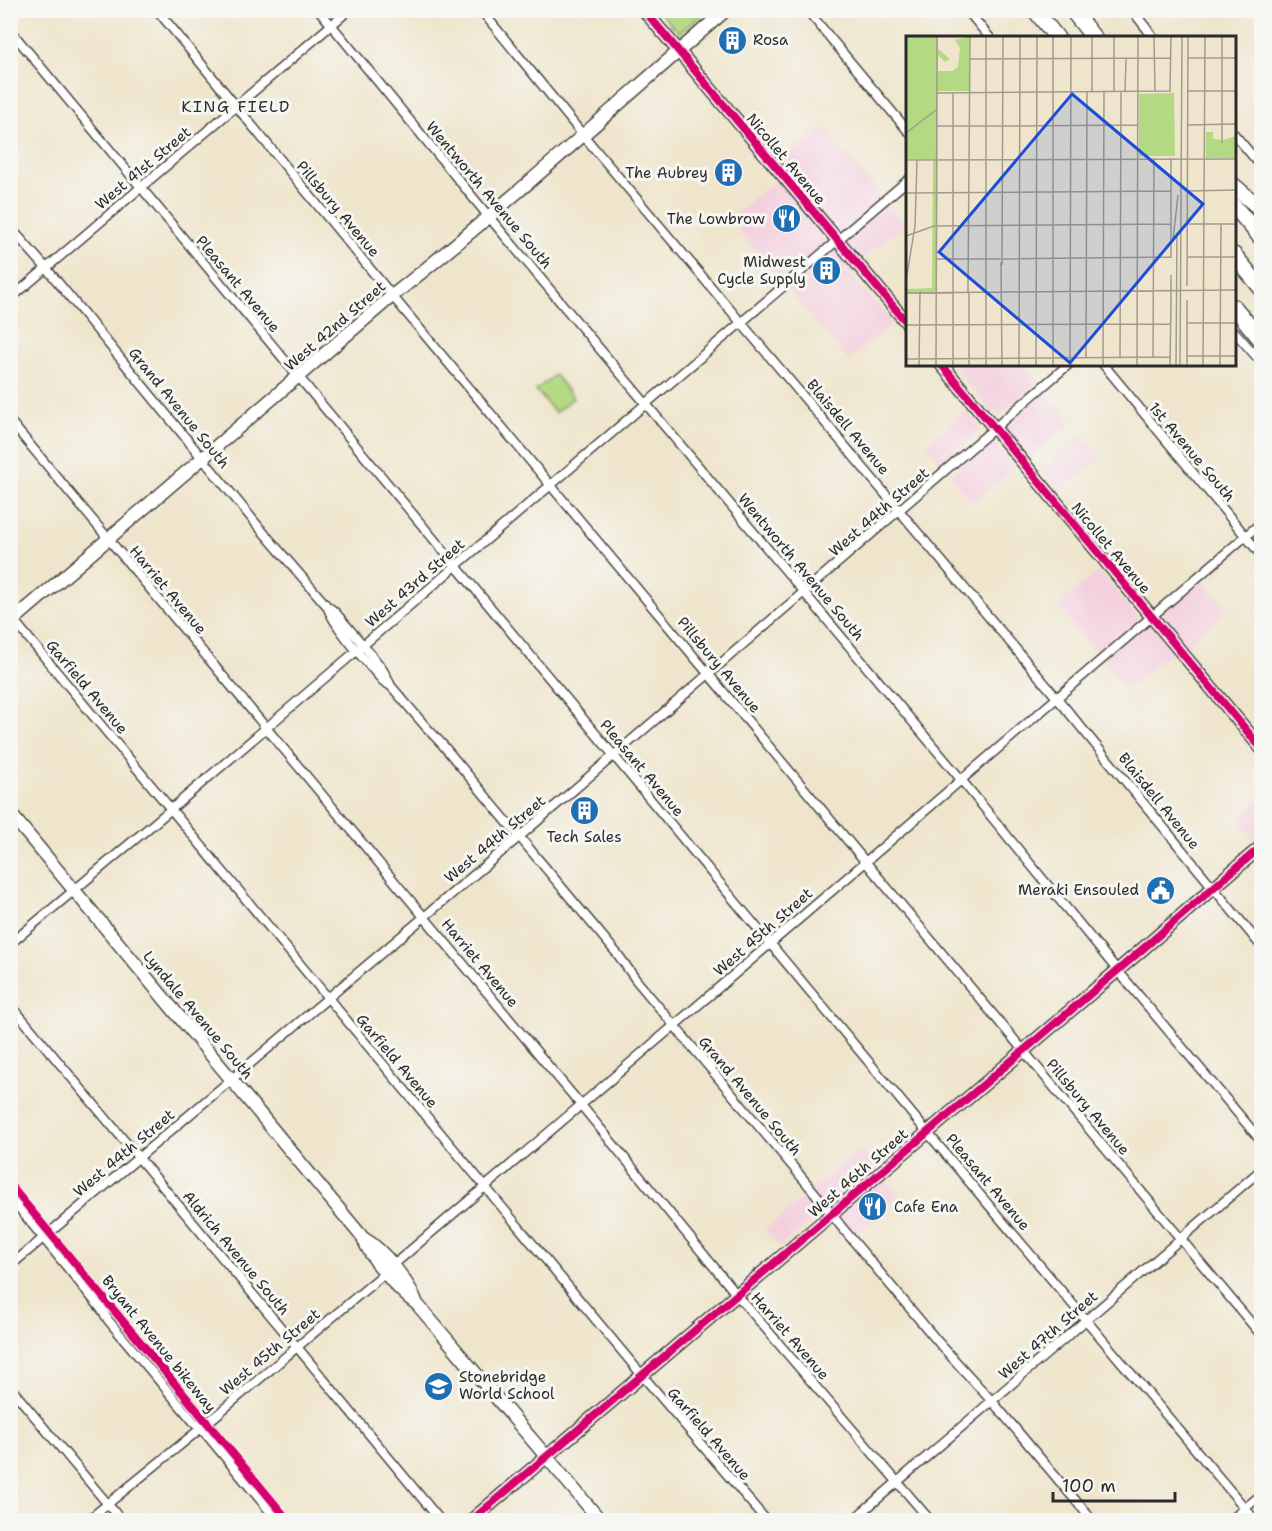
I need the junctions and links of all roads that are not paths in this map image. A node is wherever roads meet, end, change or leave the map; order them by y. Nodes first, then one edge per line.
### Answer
1 (157, 10) edge
2 (319, 10) edge
3 (349, 10) edge
4 (481, 10) edge
5 (644, 10) edge
6 (726, 10) edge
7 (807, 10) edge
8 (967, 10) edge
9 (1035, 10) edge
10 (1072, 10) edge
11 (1132, 10) edge
12 (331, 26) junction
13 (10, 30) edge
14 (988, 36) edge
15 (1055, 36) edge
16 (1092, 36) edge
17 (1152, 36) edge
18 (678, 52) junction
19 (236, 107) junction
20 (906, 129) edge
21 (584, 135) junction
22 (1236, 136) edge
23 (1262, 167) edge
24 (906, 182) edge
25 (141, 187) junction
26 (1236, 188) edge
27 (1236, 208) edge
28 (1262, 210) edge
29 (489, 217) junction
30 (10, 227) edge
31 (836, 240) junction
32 (1262, 241) edge
33 (1236, 257) edge
34 (47, 268) junction
35 (1260, 286) edge
36 (392, 296) junction
37 (10, 299) edge
38 (1236, 309) edge
39 (741, 321) junction
40 (906, 322) edge
41 (1236, 333) edge
42 (1262, 341) edge
43 (1262, 363) edge
44 (943, 366) edge
45 (1067, 366) edge
46 (1104, 366) edge
47 (298, 377) junction
48 (646, 403) junction
49 (10, 421) edge
50 (995, 429) junction
51 (203, 459) junction
52 (551, 484) junction
53 (900, 511) junction
54 (1262, 522) edge
55 (1245, 536) junction
56 (108, 539) junction
57 (1262, 556) edge
58 (456, 566) junction
59 (805, 593) junction
60 (1151, 618) junction
61 (12, 620) edge
62 (360, 648) junction
63 (709, 674) junction
64 (1057, 698) junction
65 (266, 728) junction
66 (1262, 749) edge
67 (614, 756) junction
68 (962, 780) junction
69 (172, 809) junction
70 (10, 813) edge
71 (519, 837) junction
72 (1262, 846) edge
73 (866, 862) junction
74 (1213, 888) junction
75 (75, 890) junction
76 (424, 917) junction
77 (771, 943) junction
78 (10, 944) edge
79 (1262, 947) edge
80 (1118, 970) junction
81 (327, 999) junction
82 (10, 1004) edge
83 (675, 1026) junction
84 (1023, 1050) junction
85 (232, 1080) junction
86 (581, 1105) junction
87 (927, 1132) junction
88 (1262, 1142) edge
89 (138, 1159) junction
90 (1262, 1169) edge
91 (485, 1188) junction
92 (10, 1197) edge
93 (832, 1214) junction
94 (45, 1238) junction
95 (1182, 1239) junction
96 (10, 1266) edge
97 (389, 1269) junction
98 (737, 1295) junction
99 (1087, 1320) junction
100 (1262, 1336) edge
101 (297, 1347) junction
102 (642, 1376) junction
103 (10, 1388) edge
104 (992, 1401) junction
105 (200, 1429) junction
106 (547, 1457) junction
107 (898, 1482) junction
108 (1262, 1494) edge
109 (108, 1504) junction
110 (1245, 1509) junction
111 (88, 1521) edge
112 (122, 1521) edge
113 (277, 1521) edge
114 (440, 1521) edge
115 (472, 1521) edge
116 (600, 1521) edge
117 (766, 1521) edge
118 (853, 1521) edge
119 (930, 1521) edge
120 (1092, 1521) edge
121 (1231, 1521) edge
122 (1255, 1521) edge

1 - 19 street, Pillsbury Avenue
2 - 12 street, Wentworth Avenue South
3 - 12 street, West 41st Street
4 - 21 street, Blaisdell Avenue
5 - 18 main road, Nicollet Avenue
6 - 18 main road, West 42nd Street
7 - 20 street
8 - 14 street
9 - 15 highway
10 - 16 highway
11 - 17 street
12 - 19 street, West 41st Street
12 - 29 street, Wentworth Avenue South
13 - 25 street, Pleasant Avenue
18 - 21 main road, West 42nd Street
18 - 31 main road, Nicollet Avenue
19 - 25 street, West 41st Street
19 - 36 street, Pillsbury Avenue
21 - 29 main road, West 42nd Street
21 - 39 street, Blaisdell Avenue
22 - 23 street
24 - 31 street, West 43rd Street
25 - 34 street, West 41st Street
25 - 47 street, Pleasant Avenue
26 - 28 highway
27 - 32 highway
29 - 36 main road, West 42nd Street
29 - 48 street, Wentworth Avenue South
30 - 34 street, Grand Avenue South
31 - 39 street, West 43rd Street
31 - 40 main road, Nicollet Avenue
33 - 35 highway
34 - 37 street, West 41st Street
34 - 51 street, Grand Avenue South
36 - 47 main road, West 42nd Street
36 - 52 street, Pillsbury Avenue
38 - 42 highway
39 - 48 street, West 43rd Street
39 - 53 street, Blaisdell Avenue
41 - 43 street
44 - 50 main road, Nicollet Avenue
45 - 50 street, West 44th Street
46 - 55 street, 1st Avenue South
47 - 51 main road, West 42nd Street
47 - 58 street, Pleasant Avenue
48 - 52 street, West 43rd Street
48 - 59 street, Wentworth Avenue South
49 - 56 street, Harriet Avenue
50 - 53 street, West 44th Street
50 - 60 main road, Nicollet Avenue
51 - 56 main road, West 42nd Street
51 - 62 street, Grand Avenue South
52 - 58 street, West 43rd Street
52 - 63 street, Pillsbury Avenue
53 - 59 street, West 44th Street
53 - 64 street, Blaisdell Avenue
54 - 55 street, West 45th Street
55 - 57 street, 1st Avenue South
55 - 60 street, West 45th Street
56 - 61 main road, West 42nd Street
56 - 65 street, Harriet Avenue
58 - 62 street, West 43rd Street
58 - 67 street, Pleasant Avenue
59 - 63 street, West 44th Street
59 - 68 street, Wentworth Avenue South
60 - 64 street, West 45th Street
60 - 66 main road, Nicollet Avenue
61 - 69 street, Garfield Avenue
62 - 65 street, West 43rd Street
62 - 71 street, Grand Avenue South
63 - 67 street, West 44th Street
63 - 73 street, Pillsbury Avenue
64 - 68 street, West 45th Street
64 - 74 street, Blaisdell Avenue
65 - 69 street, West 43rd Street
65 - 76 street, Harriet Avenue
67 - 71 street, West 44th Street
67 - 77 street, Pleasant Avenue
68 - 73 street, West 45th Street
68 - 80 street, Wentworth Avenue South
69 - 75 street, West 43rd Street
69 - 81 street, Garfield Avenue
70 - 75 main road, Lyndale Avenue South
71 - 76 street, West 44th Street
71 - 83 street, Grand Avenue South
72 - 74 main road, West 46th Street
73 - 77 street, West 45th Street
73 - 84 street, Pillsbury Avenue
74 - 79 street, Blaisdell Avenue
74 - 80 main road, West 46th Street
75 - 78 street, West 43rd Street
75 - 85 main road, Lyndale Avenue South
76 - 81 street, West 44th Street
76 - 86 street, Harriet Avenue
77 - 83 street, West 45th Street
77 - 87 street, Pleasant Avenue
80 - 84 main road, West 46th Street
80 - 88 street, Wentworth Avenue South
81 - 85 street, West 44th Street
81 - 91 street, Garfield Avenue
82 - 89 street, Aldrich Avenue South
83 - 86 street, West 45th Street
83 - 93 street, Grand Avenue South
84 - 87 main road, West 46th Street
84 - 95 street, Pillsbury Avenue
85 - 89 street, West 44th Street
85 - 97 main road, Lyndale Avenue South
86 - 91 street, West 45th Street
86 - 98 street, Harriet Avenue
87 - 93 main road, West 46th Street
87 - 99 street, Pleasant Avenue
89 - 94 street, West 44th Street
89 - 101 street, Aldrich Avenue South
90 - 95 street, West 47th Street
91 - 97 street, West 45th Street
91 - 102 street, Garfield Avenue
92 - 94 street
93 - 98 main road, West 46th Street
93 - 104 street, Grand Avenue South
94 - 96 street, West 44th Street
94 - 105 street
95 - 99 street, West 47th Street
95 - 100 street, Pillsbury Avenue
97 - 101 street, West 45th Street
97 - 106 main road, Lyndale Avenue South
98 - 102 main road, West 46th Street
98 - 107 street, Harriet Avenue
99 - 104 street, West 47th Street
99 - 110 street, Pleasant Avenue
101 - 105 street, West 45th Street
101 - 114 street, Aldrich Avenue South
102 - 106 main road, West 46th Street
102 - 117 street, Garfield Avenue
103 - 109 street
104 - 107 street, West 47th Street
104 - 120 street, Grand Avenue South
105 - 109 street, West 45th Street
105 - 113 street
106 - 115 main road, West 46th Street
106 - 116 main road, Lyndale Avenue South
107 - 118 street, West 47th Street
107 - 119 street, Harriet Avenue
108 - 110 street
109 - 111 street, West 45th Street
109 - 112 street
110 - 121 street
110 - 122 street, Pleasant Avenue

